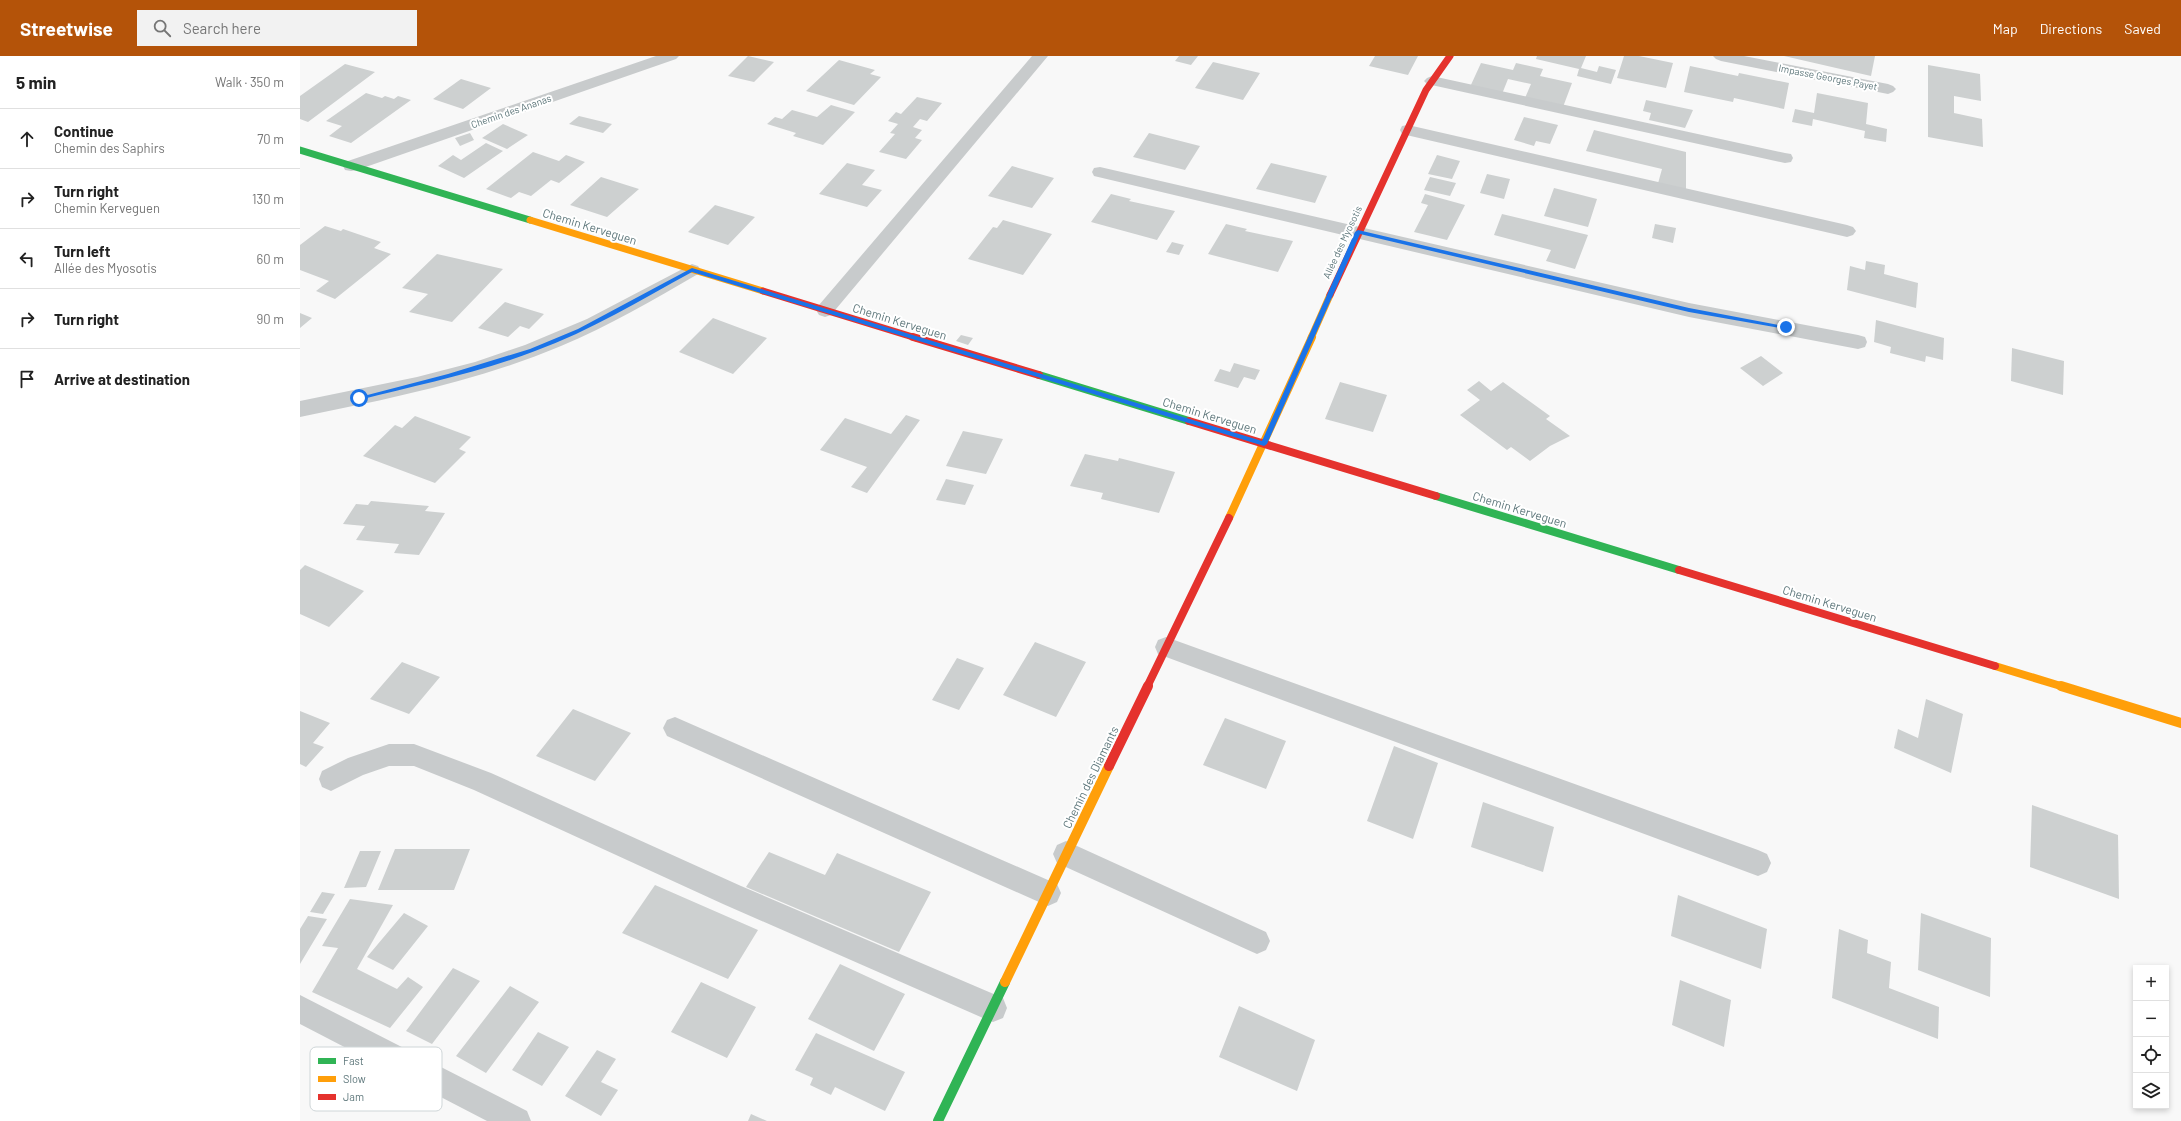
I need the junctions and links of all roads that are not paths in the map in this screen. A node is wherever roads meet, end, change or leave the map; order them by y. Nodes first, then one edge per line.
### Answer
1 (671, 56) edge
2 (1040, 56) edge
3 (1450, 56) edge
4 (1721, 56) edge
5 (1432, 81) junction
6 (1888, 89) dead end
7 (1408, 130) junction
8 (300, 150) edge
9 (1785, 158) dead end
10 (351, 166) junction
11 (1100, 172) dead end
12 (1847, 231) dead end
13 (1358, 232) junction
14 (692, 270) junction
15 (825, 310) junction
16 (1858, 342) dead end
17 (300, 409) edge
18 (1264, 444) junction
19 (1166, 647) junction
20 (2181, 723) edge
21 (675, 728) dead end
22 (331, 779) dead end
23 (1066, 854) junction
24 (1758, 863) dead end
25 (1048, 893) junction
26 (1257, 941) dead end
27 (993, 1008) junction
28 (300, 1009) edge
29 (374, 1047) edge
30 (442, 1082) edge
31 (517, 1121) edge
32 (938, 1121) edge

1 - 10 street, Chemin des Ananas
2 - 15 street
3 - 5 street, Allée des Myosotis
4 - 6 street, Impasse Georges Payet
5 - 7 street, Allée des Myosotis
5 - 9 street
7 - 12 street
7 - 13 street, Allée des Myosotis
8 - 10 street, Chemin Kerveguen
10 - 14 street, Chemin Kerveguen
11 - 13 street
13 - 16 street
13 - 18 street, Allée des Myosotis
14 - 15 street, Chemin Kerveguen
14 - 17 street
15 - 18 street, Chemin Kerveguen
18 - 19 street, Chemin des Diamants
18 - 20 street, Chemin Kerveguen
19 - 23 street, Chemin des Diamants
19 - 24 street
21 - 25 street
22 - 27 street
23 - 25 street, Chemin des Diamants
23 - 26 street
25 - 27 street, Chemin des Diamants
27 - 32 street, Chemin des Diamants
28 - 29 street
30 - 31 street

